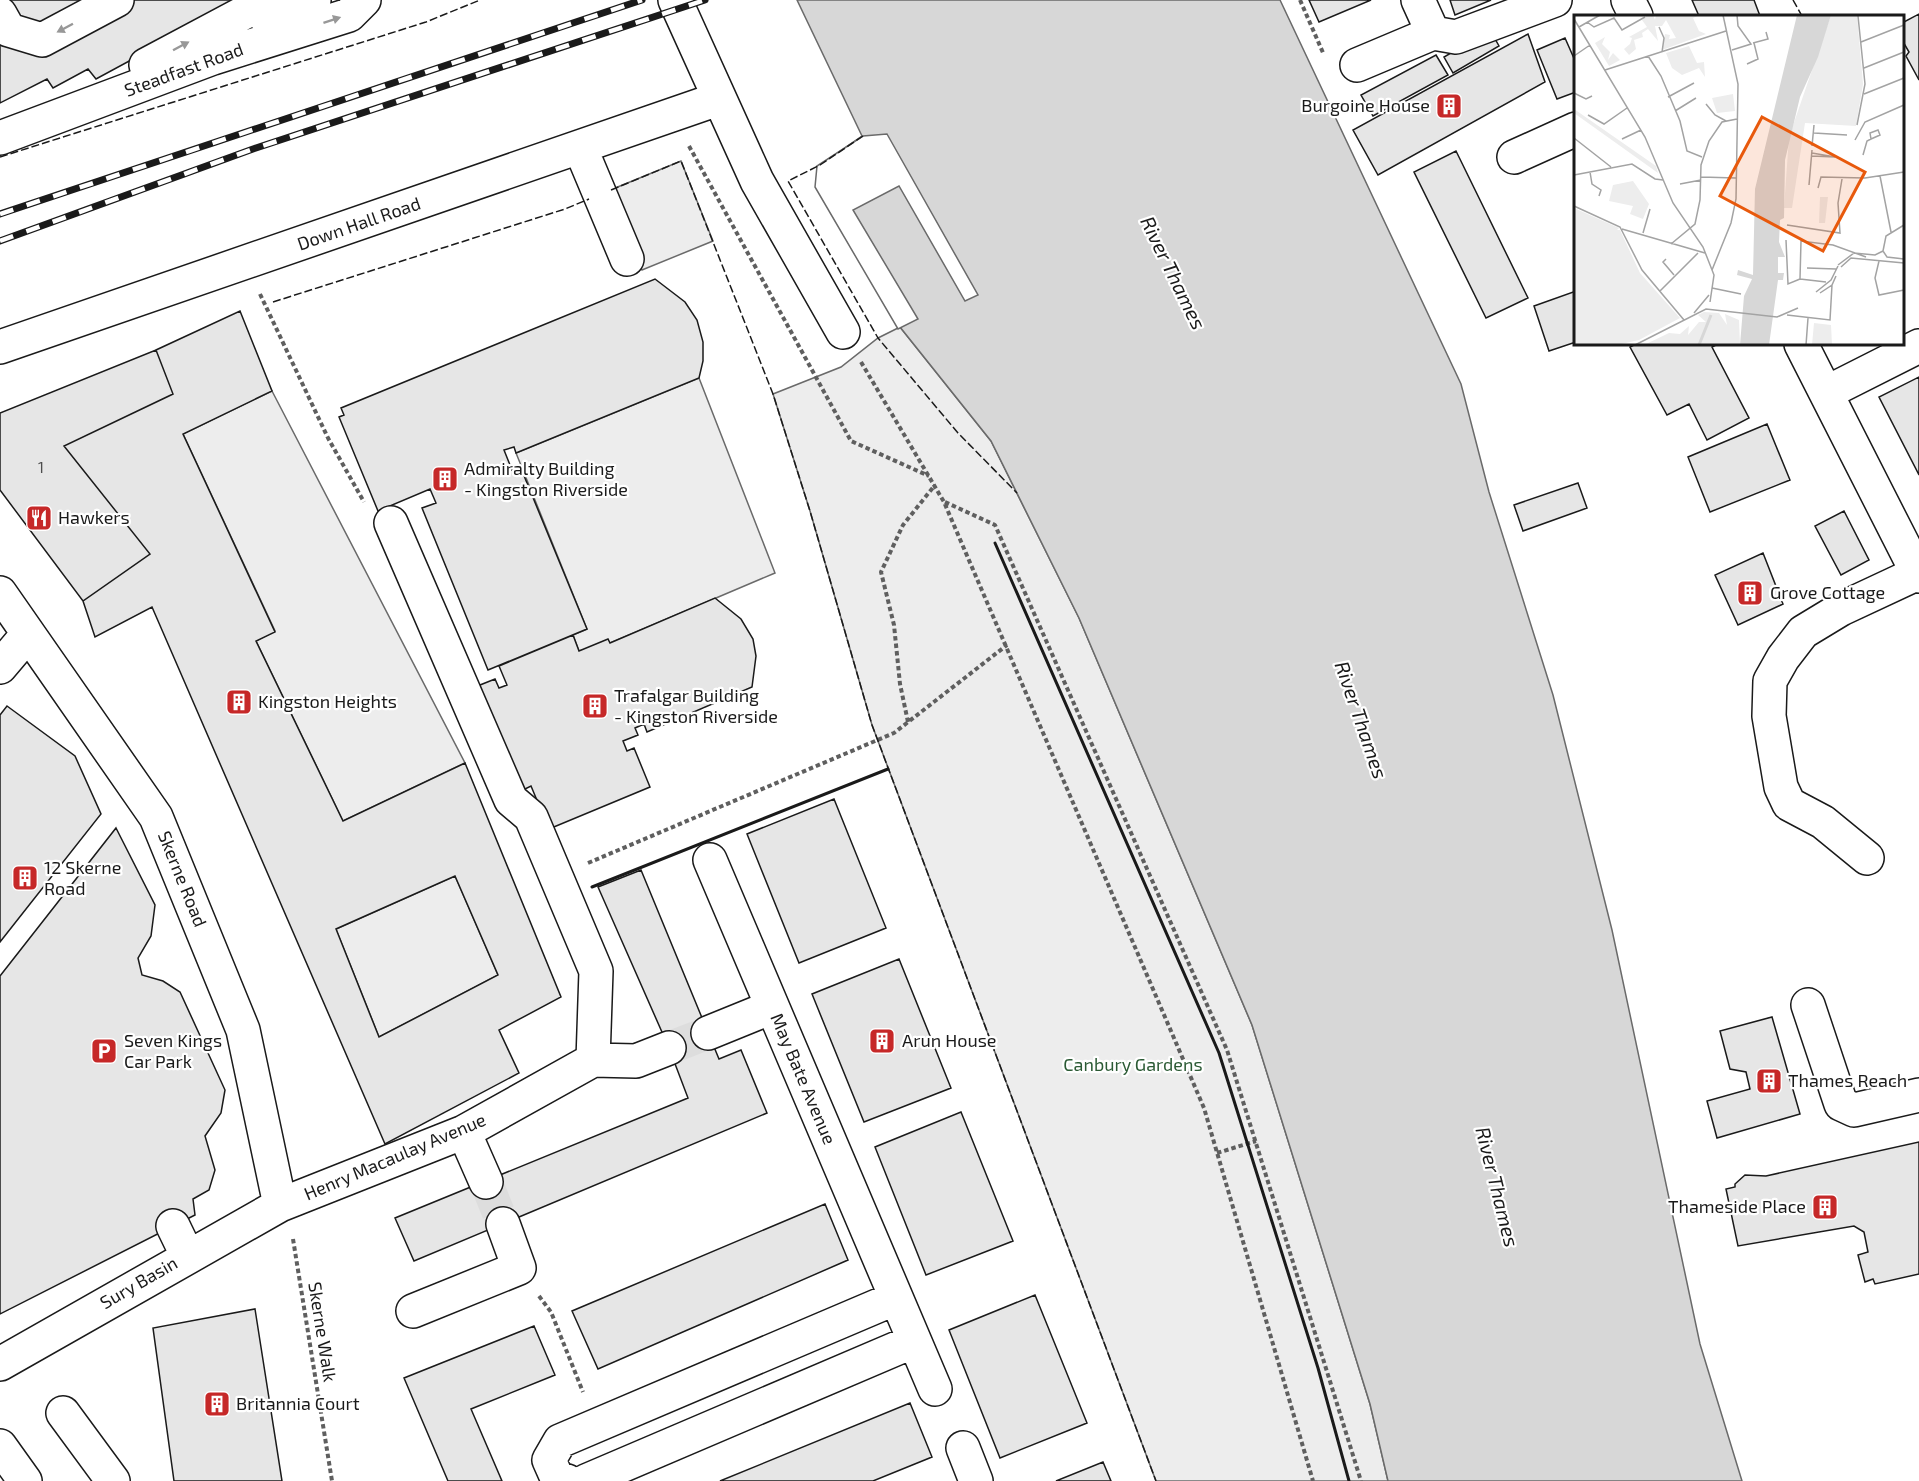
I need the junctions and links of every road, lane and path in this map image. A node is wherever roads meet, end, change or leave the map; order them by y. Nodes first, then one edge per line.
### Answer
1 (117, 0) edge
2 (268, 0) edge
3 (314, 0) edge
4 (364, 0) edge
5 (675, 0) edge
6 (1300, 0) edge
7 (1418, 0) edge
8 (1555, 0) edge
9 (1628, 0) edge
10 (0, 14) edge
11 (1636, 15) edge
12 (1433, 33) junction
13 (213, 58) junction
14 (1325, 58) dead end
15 (1357, 65) dead end
16 (718, 99) junction
17 (672, 115) junction
18 (57, 117) junction
19 (1574, 129) edge
20 (0, 138) edge
21 (580, 147) junction
22 (1514, 158) dead end
23 (627, 259) dead end
24 (248, 262) junction
25 (843, 332) joint
26 (1802, 345) edge
27 (1919, 346) edge
28 (0, 347) edge
29 (1827, 393) junction
30 (930, 476) junction
31 (935, 485) junction
32 (944, 502) junction
33 (391, 524) joint
34 (1918, 574) edge
35 (0, 593) edge
36 (28, 634) junction
37 (1007, 645) junction
38 (0, 667) edge
39 (908, 722) junction
40 (1867, 858) dead end
41 (711, 860) dead end
42 (557, 876) junction
43 (1808, 1005) dead end
44 (772, 1007) junction
45 (708, 1033) tunnel mouth
46 (669, 1048) tunnel mouth
47 (593, 1060) junction
48 (1919, 1095) edge
49 (464, 1132) junction
50 (1256, 1141) junction
51 (1217, 1153) junction
52 (486, 1182) tunnel mouth
53 (285, 1217) junction
54 (503, 1224) tunnel mouth
55 (173, 1226) dead end
56 (188, 1255) junction
57 (519, 1268) junction
58 (896, 1298) junction
59 (413, 1311) dead end
60 (914, 1341) junction
61 (0, 1364) edge
62 (935, 1389) dead end
63 (63, 1413) dead end
64 (596, 1425) junction
65 (0, 1446) edge
66 (963, 1448) dead end
67 (25, 1481) edge
68 (113, 1481) edge
69 (332, 1481) edge
70 (567, 1481) edge
71 (586, 1481) edge
72 (976, 1481) edge
73 (1313, 1481) edge
74 (1361, 1481) edge

1 -> 10 street
18 -> 2 street
3 - 13 street
13 -> 4 street, Steadfast Road
5 - 16 street
6 - 14 path
7 - 12 street
8 - 12 street
9 - 11 street
12 - 15 street
13 - 18 street, Steadfast Road
16 - 17 street, Down Hall Road
16 - 25 street
17 - 21 street, Down Hall Road
17 - 30 path
18 - 20 street, Steadfast Road
19 - 22 street
21 - 23 street
21 - 24 street, Down Hall Road
24 - 28 street, Down Hall Road
24 - 33 path
25 - 30 path
26 - 29 street
27 - 29 street
29 - 34 street
30 - 31 path
31 - 32 path
31 - 39 path
32 - 37 path
32 - 50 path
33 - 42 street
34 - 40 street
35 - 36 street, Skerne Road
36 - 38 street
36 - 53 street, Skerne Road
37 - 39 path
37 - 51 path
39 - 42 path
41 - 44 street, May Bate Avenue
42 - 47 street
43 - 48 street
44 - 45 street
44 - 58 street, May Bate Avenue
46 - 47 street
47 - 49 street, Henry Macaulay Avenue
49 - 52 street
49 - 53 street, Henry Macaulay Avenue
50 - 51 path
50 - 74 path
51 - 73 path
53 - 56 street, Sury Basin
53 - 69 path, Skerne Walk
54 - 57 street
55 - 56 street
56 - 61 street, Sury Basin
57 - 59 street
57 - 64 path
58 - 60 street, May Bate Avenue
58 - 64 street
60 - 62 street, May Bate Avenue
60 - 71 street
63 - 68 street
64 - 70 street
65 - 67 street
66 - 72 street

